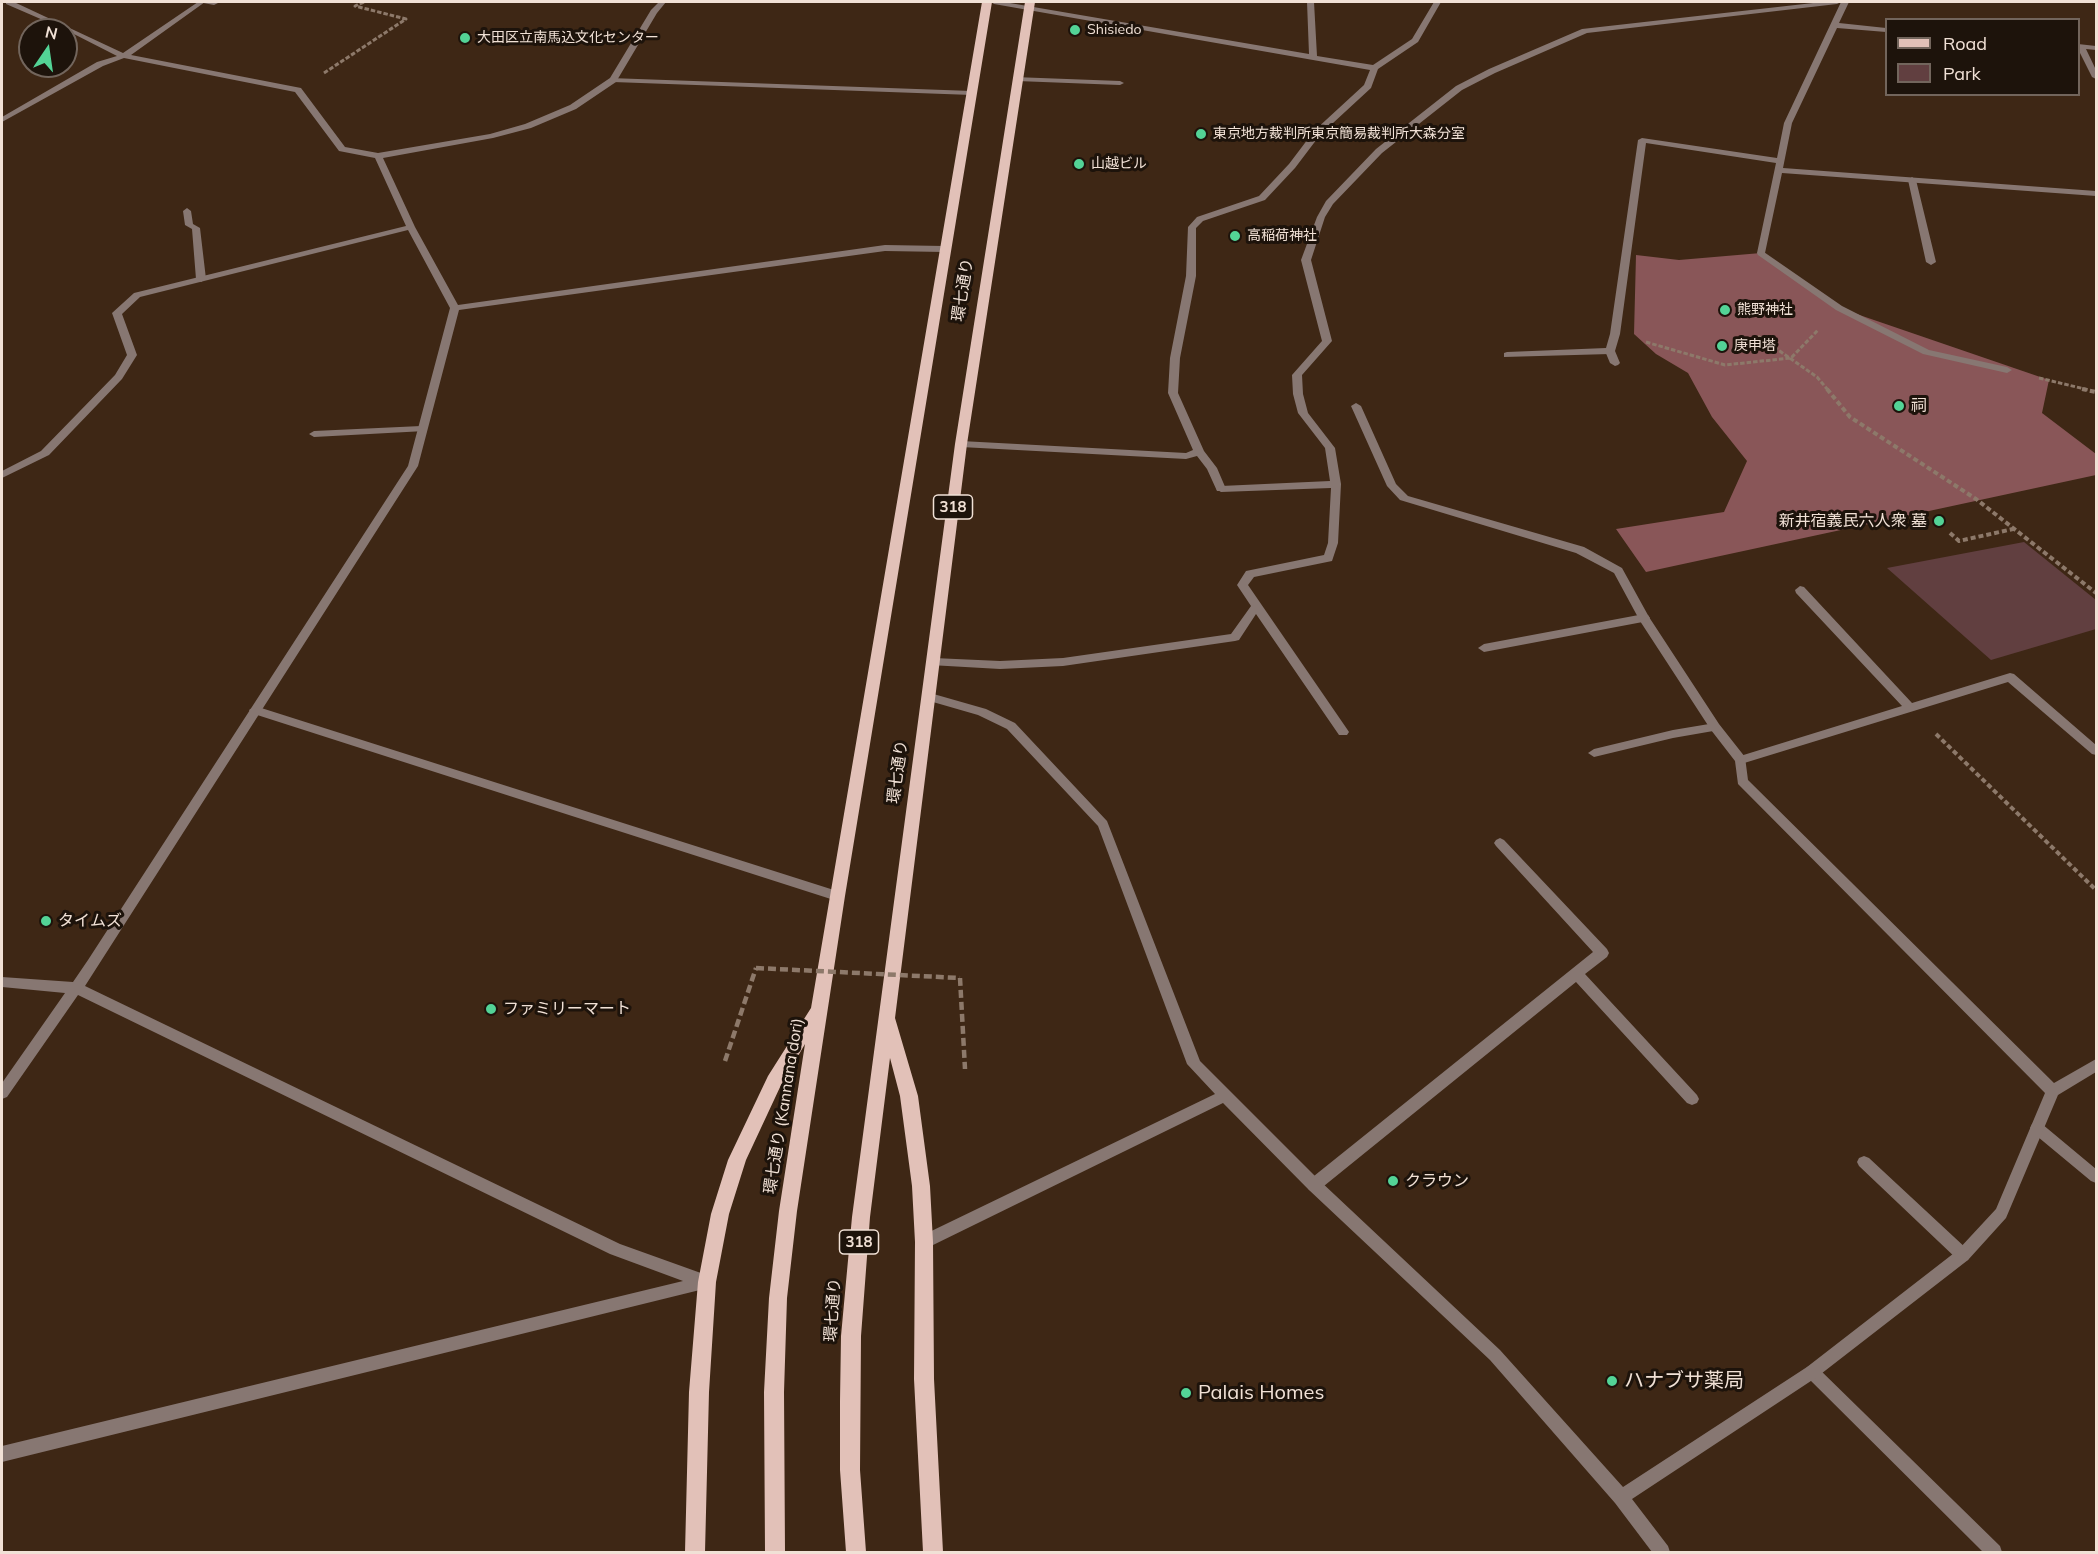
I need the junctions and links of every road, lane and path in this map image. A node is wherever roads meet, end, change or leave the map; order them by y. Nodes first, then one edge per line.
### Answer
1 (9, 2) edge
2 (202, 2) edge
3 (364, 2) edge
4 (663, 2) edge
5 (987, 2) edge
6 (994, 2) edge
7 (1311, 2) edge
8 (1437, 2) edge
9 (1837, 2) edge
10 (1845, 2) edge
11 (214, 3) dead end
12 (1029, 5) edge
13 (1833, 25) junction
14 (1885, 30) edge
15 (2080, 46) edge
16 (2097, 48) edge
17 (124, 56) junction
18 (1313, 58) junction
19 (1374, 68) junction
20 (2097, 77) edge
21 (1017, 79) junction
22 (613, 80) junction
23 (1120, 83) dead end
24 (298, 90) junction
25 (972, 93) junction
26 (2, 120) edge
27 (378, 156) junction
28 (1781, 161) junction
29 (1779, 171) junction
30 (1912, 180) junction
31 (2097, 194) edge
32 (187, 211) dead end
33 (411, 227) junction
34 (1247, 236) dead end
35 (1286, 238) dead end
36 (945, 249) junction
37 (1931, 262) dead end
38 (201, 279) junction
39 (455, 308) junction
40 (1615, 334) junction
41 (1758, 336) dead end
42 (1610, 351) junction
43 (1507, 355) dead end
44 (1791, 358) junction
45 (1614, 363) dead end
46 (2007, 370) joint
47 (2097, 392) edge
48 (1356, 406) dead end
49 (421, 429) junction
50 (314, 434) dead end
51 (961, 444) junction
52 (1199, 452) junction
53 (2, 475) edge
54 (1336, 484) junction
55 (2014, 529) junction
56 (1950, 533) dead end
57 (1800, 590) dead end
58 (2097, 593) edge
59 (1257, 605) junction
60 (1644, 618) junction
61 (1484, 648) dead end
62 (934, 662) junction
63 (930, 697) junction
64 (1911, 709) junction
65 (255, 710) junction
66 (1715, 728) junction
67 (1342, 732) dead end
68 (2097, 751) edge
69 (1594, 753) dead end
70 (1741, 760) junction
71 (1500, 843) dead end
72 (2097, 890) edge
73 (837, 896) junction
74 (1576, 973) junction
75 (2, 982) edge
76 (76, 988) junction
77 (819, 1006) junction
78 (888, 1015) junction
79 (725, 1061) dead end
80 (2097, 1065) edge
81 (965, 1069) dead end
82 (2053, 1091) junction
83 (2, 1093) edge
84 (1226, 1095) junction
85 (1692, 1099) dead end
86 (2037, 1128) junction
87 (1864, 1161) dead end
88 (2097, 1177) edge
89 (1314, 1185) junction
90 (924, 1242) junction
91 (1963, 1255) junction
92 (706, 1282) junction
93 (1812, 1372) junction
94 (2, 1454) edge
95 (1621, 1497) junction
96 (694, 1552) edge
97 (775, 1552) edge
98 (856, 1552) edge
99 (933, 1552) edge
100 (1659, 1552) edge
101 (1994, 1552) edge

1 - 17 street
2 - 11 street
2 - 17 street
3 - 24 path
4 - 22 street
5 - 25 main road, 環七通り
6 - 12 street
7 - 18 street
8 - 19 street
9 - 54 street
10 - 13 street
12 - 18 street
12 - 21 main road, 環七通り / 318
13 - 14 street
13 - 28 street
15 - 16 street
15 - 20 street
17 - 24 street
17 - 26 street
18 - 19 street
19 - 52 street
21 - 23 street
21 - 51 main road, 環七通り / 318
22 - 25 street
22 - 27 street
24 - 27 street
25 - 36 main road, 環七通り
27 - 33 street
28 - 29 street
28 - 40 street
29 - 30 street
29 - 46 street
30 - 31 street
30 - 37 street
32 - 38 street
33 - 38 street
33 - 39 street
34 - 35 path
36 - 39 street
36 - 73 main road, 環七通り
38 - 53 street
39 - 49 street
40 - 42 street
40 - 44 path
41 - 44 path
42 - 43 street
42 - 45 street
44 - 55 path
46 - 47 path
48 - 60 street
49 - 50 street
49 - 65 street
51 - 52 street
51 - 62 main road, 環七通り / 318
52 - 54 street
54 - 59 street
55 - 56 path
55 - 58 path
57 - 64 street
59 - 62 street
59 - 67 street
60 - 61 street
60 - 66 street
62 - 63 main road, 環七通り / 318
63 - 78 main road, 環七通り / 318
63 - 84 street
64 - 68 street
64 - 70 street
64 - 72 path
65 - 73 street
65 - 76 street
66 - 69 street
66 - 70 street
70 - 82 street
71 - 74 street
73 - 77 main road, 環七通り
74 - 85 street
74 - 89 street
75 - 76 street
76 - 83 street
76 - 92 street
77 - 92 main road
77 - 97 main road, 環七通り (Kannana dori)
78 - 90 main road
78 - 98 main road, 環七通り / 318
79 - 81 path, bridge
80 - 82 street
82 - 86 street
84 - 89 street
84 - 90 street
86 - 88 street
86 - 91 street
87 - 91 street
89 - 95 street
90 - 99 main road
91 - 93 street
92 - 94 street
92 - 96 main road
93 - 95 street
93 - 101 street
95 - 100 street

